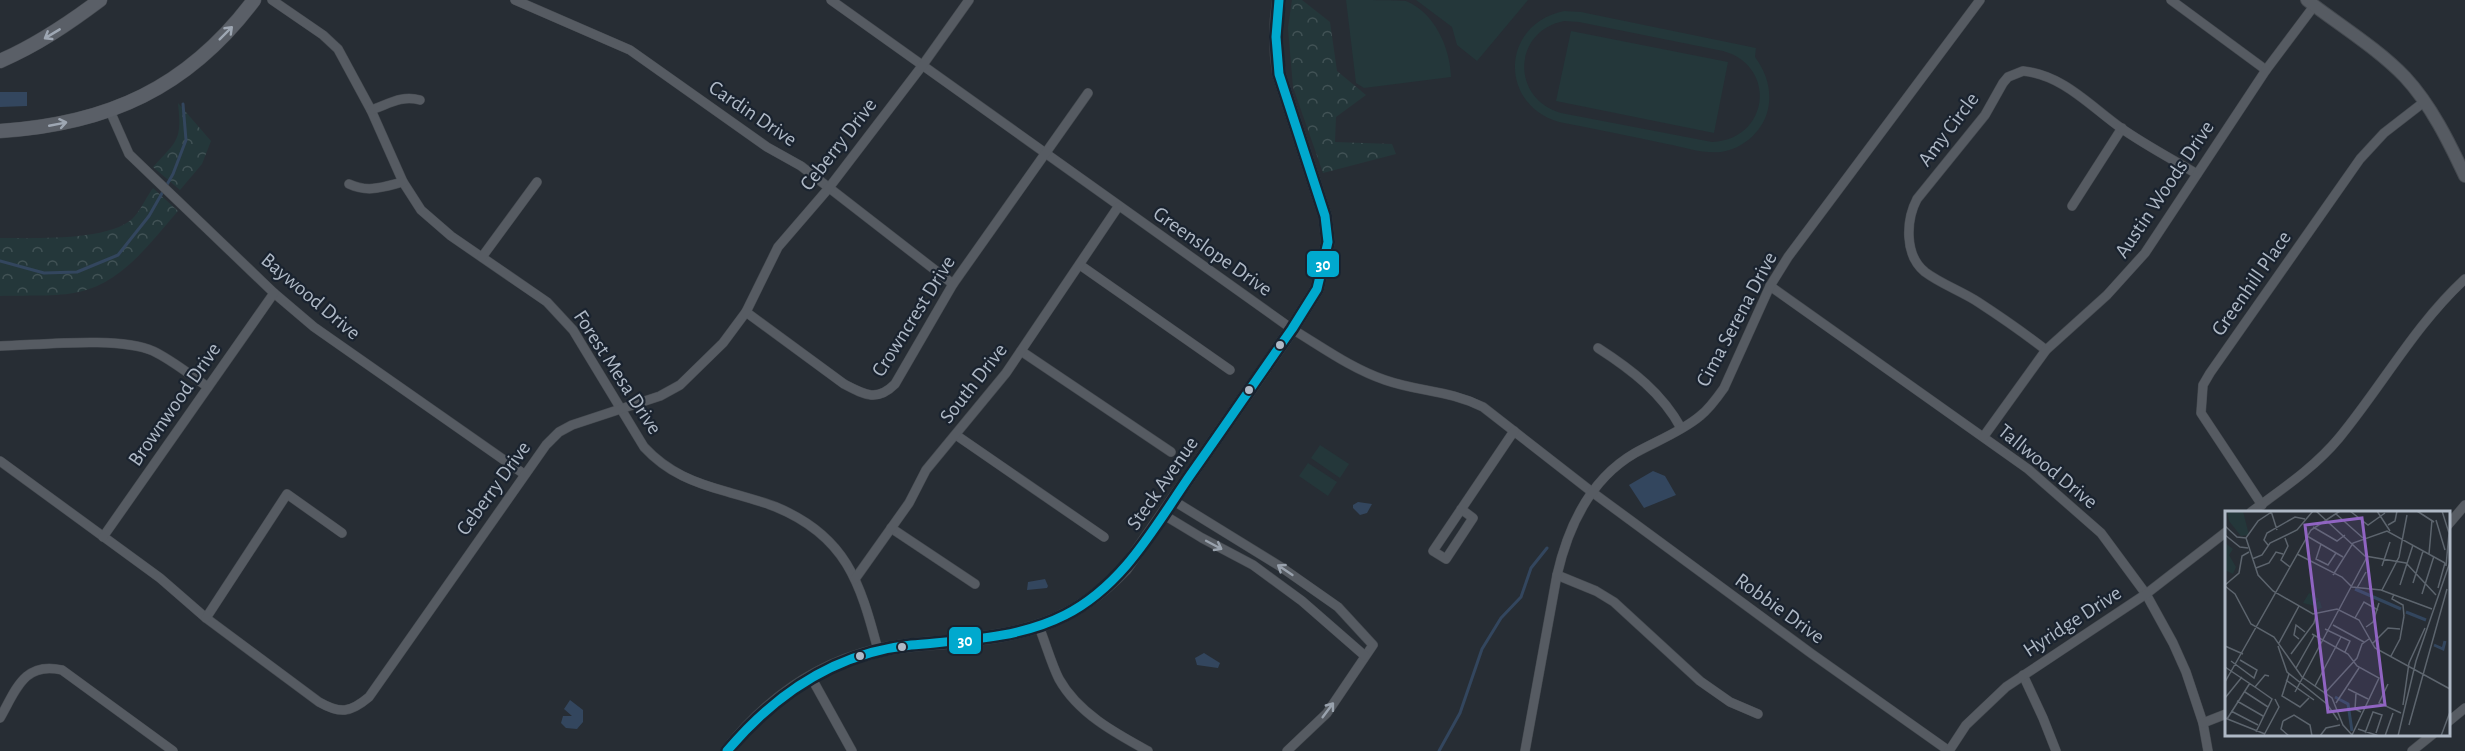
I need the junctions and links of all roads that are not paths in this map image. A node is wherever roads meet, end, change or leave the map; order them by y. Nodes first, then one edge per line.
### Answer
1 (100, 0) edge
2 (254, 0) edge
3 (272, 0) edge
4 (515, 0) edge
5 (831, 0) edge
6 (969, 0) edge
7 (1279, 0) edge
8 (1980, 0) edge
9 (2171, 0) edge
10 (2310, 3) edge
11 (25, 50) junction
12 (0, 61) edge
13 (922, 66) junction
14 (0, 69) edge
15 (2266, 70) junction
16 (1088, 93) dead end
17 (420, 100) dead end
18 (2424, 102) junction
19 (371, 110) junction
20 (110, 111) junction
21 (2121, 128) junction
22 (0, 131) edge
23 (1045, 152) junction
24 (2197, 174) junction
25 (2465, 176) edge
26 (403, 182) junction
27 (537, 182) dead end
28 (349, 184) dead end
29 (828, 189) junction
30 (2072, 206) dead end
31 (1118, 207) junction
32 (482, 257) junction
33 (1080, 265) junction
34 (2465, 279) edge
35 (953, 284) junction
36 (1770, 286) junction
37 (274, 293) junction
38 (746, 312) junction
39 (1292, 329) junction
40 (0, 346) edge
41 (1599, 348) dead end
42 (2046, 350) junction
43 (1021, 351) junction
44 (1230, 370) dead end
45 (208, 387) junction
46 (620, 409) junction
47 (1681, 428) junction
48 (1514, 431) junction
49 (956, 435) junction
50 (1984, 436) junction
51 (1171, 452) dead end
52 (0, 461) edge
53 (524, 474) junction
54 (1592, 492) junction
55 (1174, 501) junction
56 (2262, 505) junction
57 (2465, 505) edge
58 (1461, 509) junction
59 (2254, 511) edge
60 (1164, 514) junction
61 (2450, 523) edge
62 (891, 528) junction
63 (342, 533) dead end
64 (2225, 533) edge
65 (103, 537) junction
66 (1104, 537) dead end
67 (1557, 575) junction
68 (855, 579) junction
69 (975, 584) dead end
70 (2146, 594) junction
71 (206, 618) junction
72 (1039, 627) junction
73 (878, 650) junction
74 (1365, 656) junction
75 (2022, 675) junction
76 (811, 677) junction
77 (2465, 708) edge
78 (1758, 714) dead end
79 (2225, 714) edge
80 (0, 718) edge
81 (2450, 720) edge
82 (2203, 723) junction
83 (2432, 736) edge
84 (173, 751) edge
85 (727, 751) edge
86 (852, 751) edge
87 (1148, 751) edge
88 (1287, 751) edge
89 (1525, 751) edge
90 (1949, 751) edge
91 (2056, 751) edge
92 (2208, 751) edge
93 (2412, 751) edge

1 -> 11 main road
20 -> 2 main road
3 - 19 street, Forest Mesa Drive
4 - 29 street, Cardin Drive
5 - 13 street, Greenslope Drive
6 - 13 street, Ceberry Drive
7 - 39 street, Steck Avenue
8 - 36 street, Cima Serena Drive
9 - 15 street
10 - 15 street, Austin Woods Drive
10 - 18 street
11 - 12 main road
11 - 14 main road
13 - 23 street, Greenslope Drive
13 - 29 street, Ceberry Drive
15 - 24 street, Austin Woods Drive
16 - 23 street, Crowncrest Drive
17 - 19 street
18 - 25 street
18 - 56 street, Greenhill Place
19 - 26 street, Forest Mesa Drive
22 -> 20 main road
20 - 37 street, Baywood Drive
21 - 24 street, Amy Circle
21 - 30 street
21 - 42 street, Amy Circle
23 - 31 street, Greenslope Drive
23 - 35 street, Crowncrest Drive
24 - 42 street, Austin Woods Drive
26 - 28 street
26 - 32 street, Forest Mesa Drive
27 - 32 street
29 - 35 street, Cardin Drive
29 - 38 street, Ceberry Drive
31 - 33 street, South Drive
31 - 39 street, Greenslope Drive
32 - 46 street, Forest Mesa Drive
33 - 43 street, South Drive
33 - 44 street
34 - 56 street
35 - 38 street, Crowncrest Drive
36 - 47 street, Cima Serena Drive
36 - 50 street, Tallwood Drive
37 - 45 street, Brownwood Drive
37 - 53 street, Baywood Drive
38 - 46 street, Ceberry Drive
39 - 48 street, Greenslope Drive
39 - 55 street, Steck Avenue
40 - 45 street
41 - 47 street
42 - 50 street, Austin Woods Drive
43 - 49 street, South Drive
43 - 51 street
45 - 65 street, Brownwood Drive
46 - 53 street, Ceberry Drive
46 - 68 street, Forest Mesa Drive
47 - 54 street, Cima Serena Drive
48 - 54 street, Greenslope Drive
48 - 58 street
49 - 62 street, South Drive
49 - 66 street
50 - 70 street, Tallwood Drive
52 - 65 street, Ceberry Drive
53 - 71 street, Ceberry Drive
54 - 67 street, Cima Serena Drive
54 - 90 street, Robbie Drive
55 - 60 street, Steck Avenue
74 -> 55 street
56 - 59 street
57 - 61 street
58 - 58 street
60 - 72 street, Steck Avenue
60 -> 74 street
62 - 68 street, South Drive
62 - 69 street
63 - 71 street
64 - 70 street, Hyridge Drive
65 - 71 street, Ceberry Drive
67 - 78 street
67 - 89 street, Cima Serena Drive
68 - 73 street, Forest Mesa Drive
70 - 75 street, Hyridge Drive
70 - 82 street, Tallwood Drive
72 - 73 street, Steck Avenue
72 - 87 street
73 - 76 street, Steck Avenue
88 -> 74 street
75 - 90 street, Hyridge Drive
75 - 91 street
76 - 85 street, Steck Avenue
76 - 86 street
77 - 81 street
79 - 82 street
80 - 84 street
82 - 92 street, Tallwood Drive
83 - 93 street

